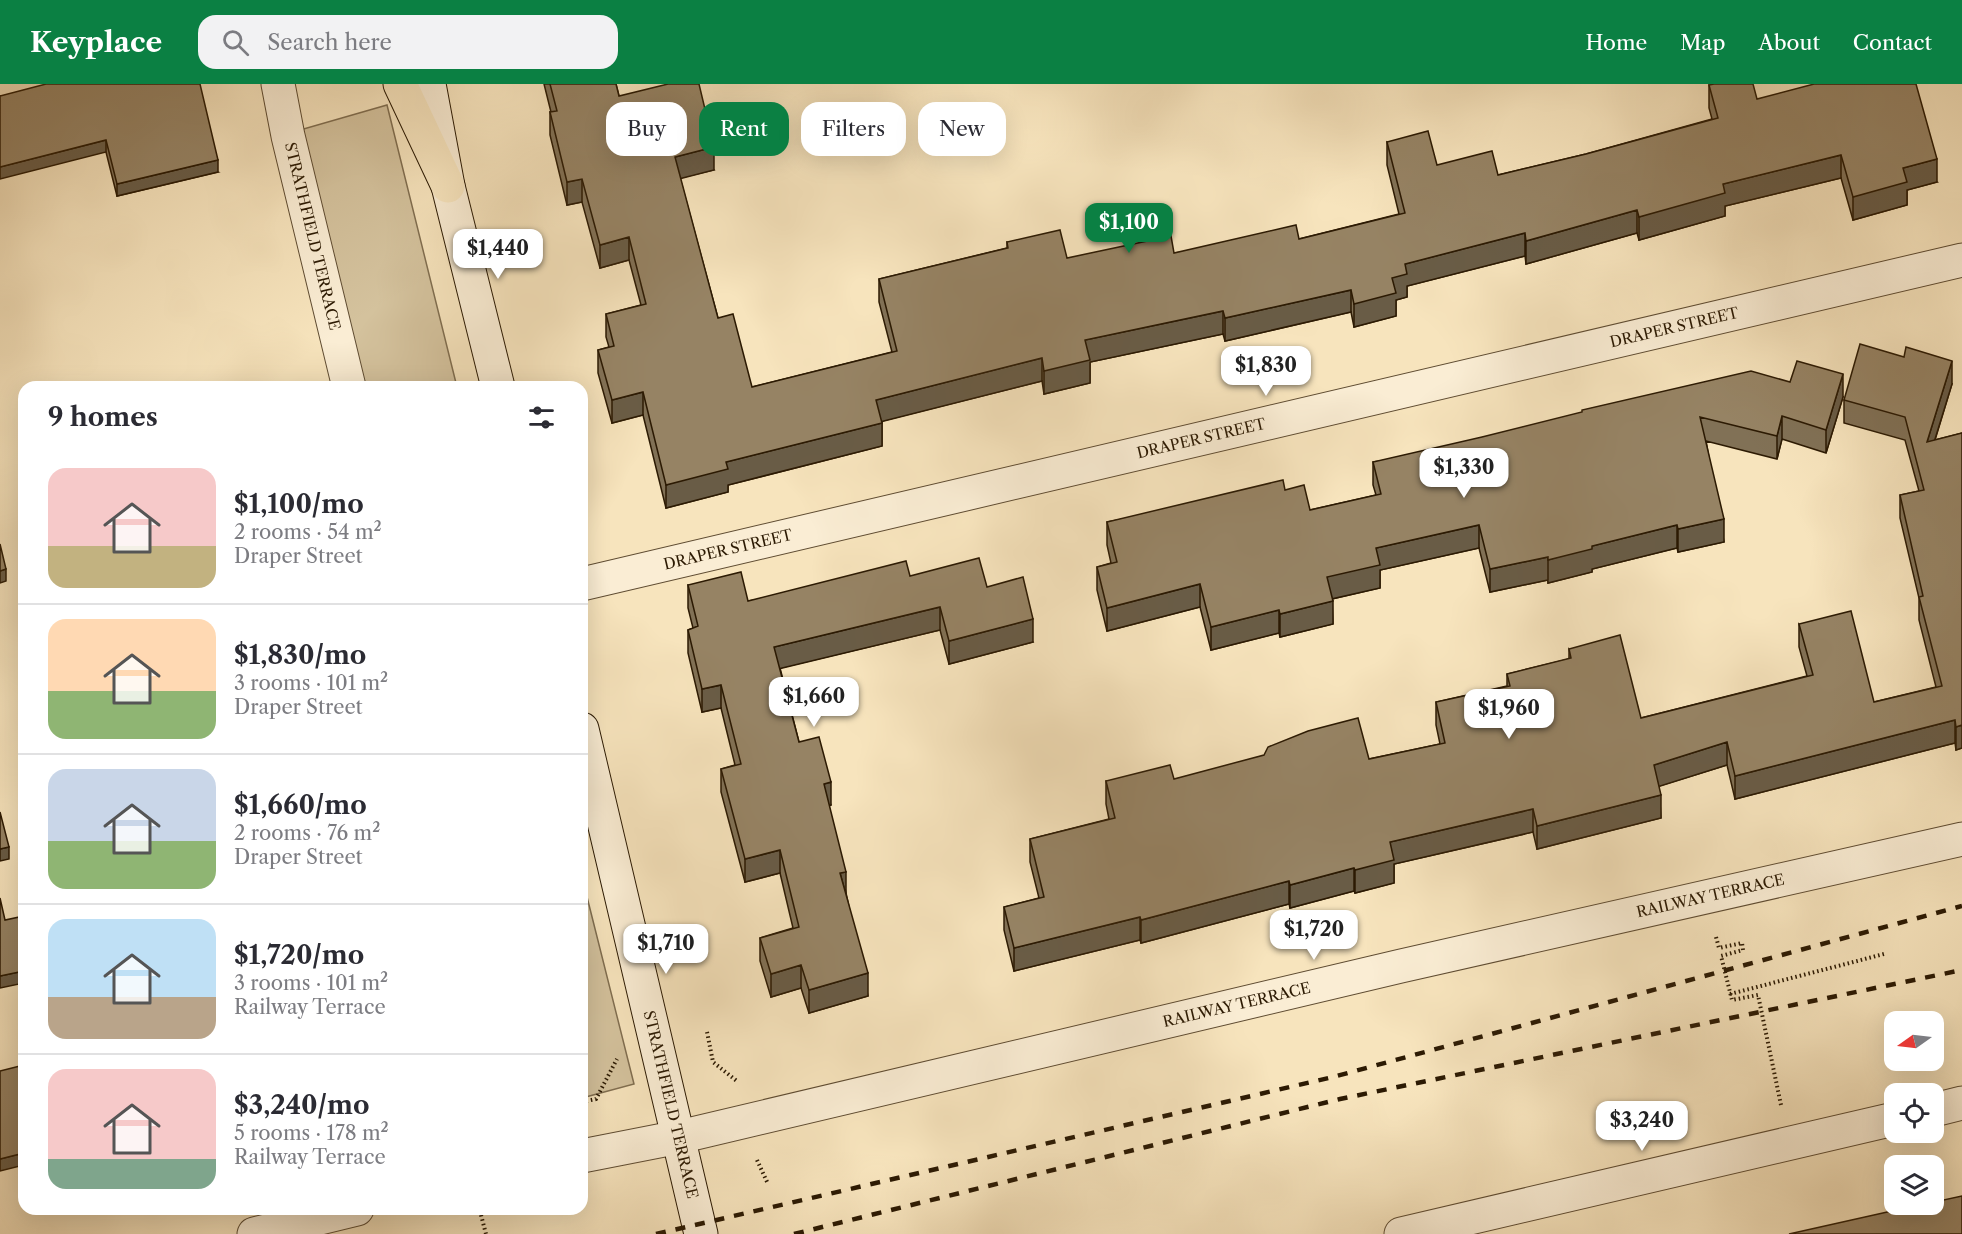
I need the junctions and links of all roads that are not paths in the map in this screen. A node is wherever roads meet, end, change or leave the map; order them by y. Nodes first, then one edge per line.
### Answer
1 (278, 84) edge
2 (400, 84) edge
3 (429, 84) edge
4 (448, 186) junction
5 (1962, 260) edge
6 (348, 381) edge
7 (497, 381) edge
8 (588, 583) edge
9 (588, 754) edge
10 (1962, 839) edge
11 (1962, 1103) edge
12 (1944, 1108) edge
13 (1884, 1121) edge
14 (679, 1137) junction
15 (588, 1155) edge
16 (332, 1215) edge
17 (1419, 1232) edge
18 (254, 1234) edge
19 (701, 1234) edge

1 - 6 street, STRATHFIELD TERRACE
2 - 4 highway
3 - 4 street
4 - 7 street
5 - 8 street, DRAPER STREET
9 - 14 street, STRATHFIELD TERRACE
10 - 14 street, RAILWAY TERRACE
11 - 12 street
13 - 17 street
14 - 15 street, RAILWAY TERRACE
14 - 19 street, STRATHFIELD TERRACE
16 - 18 street

